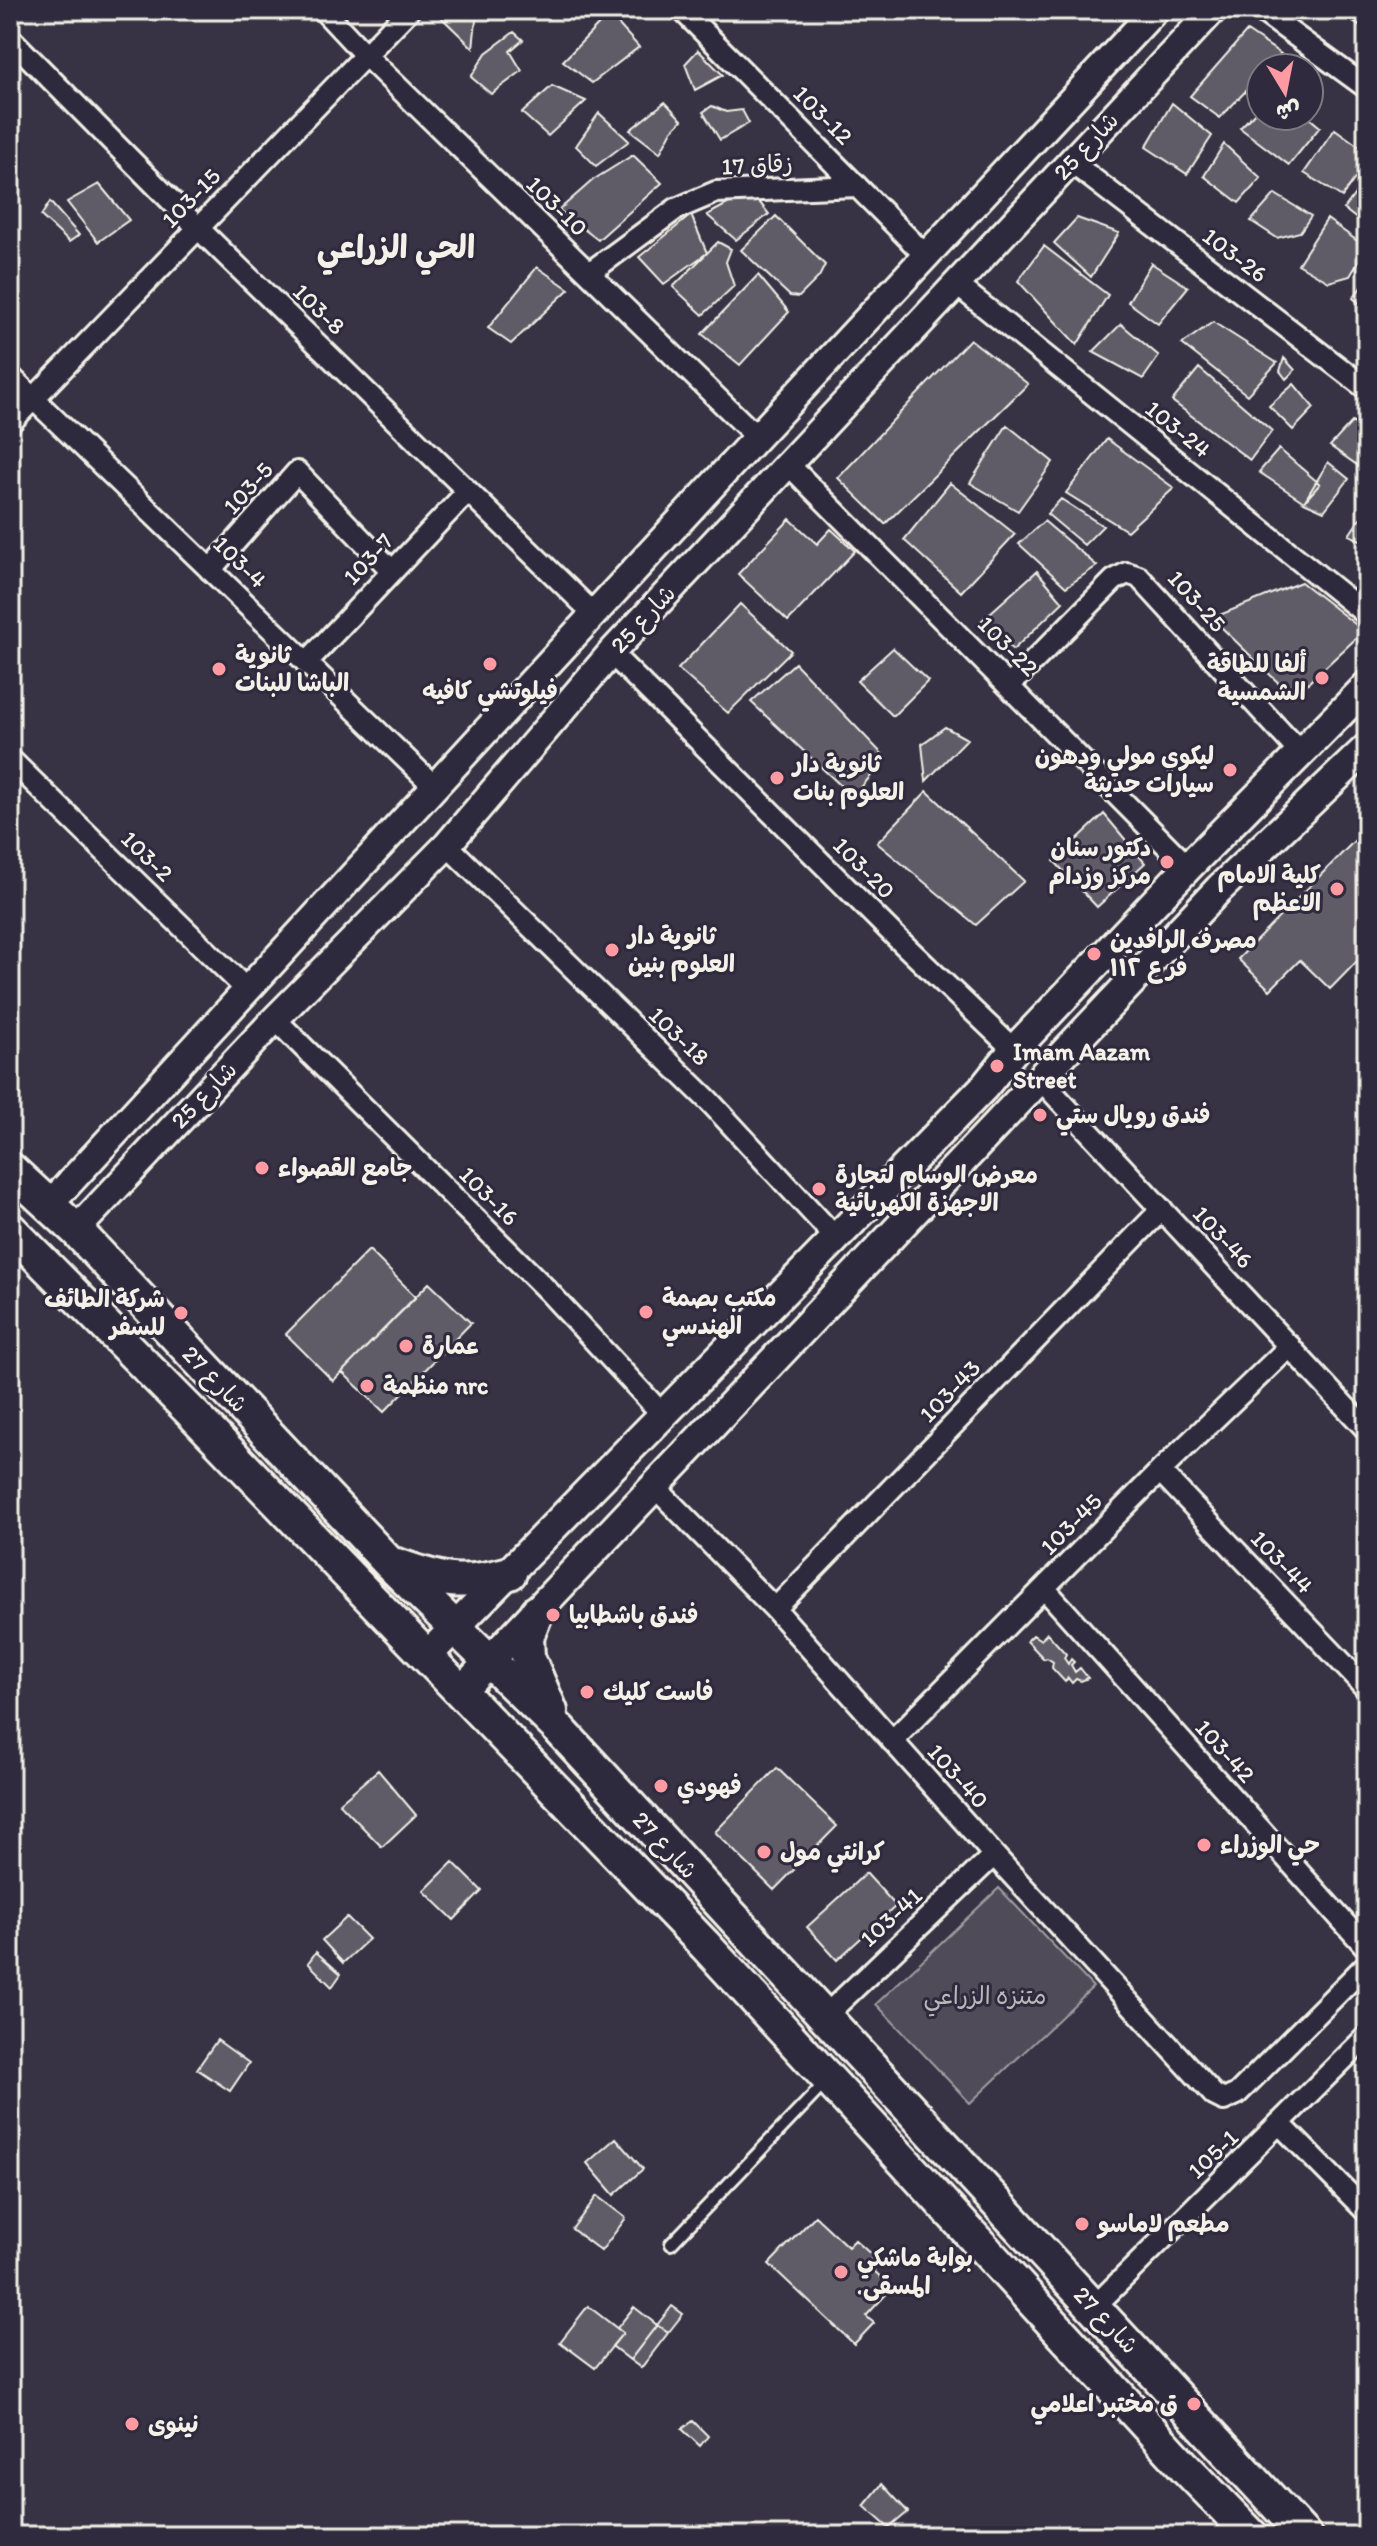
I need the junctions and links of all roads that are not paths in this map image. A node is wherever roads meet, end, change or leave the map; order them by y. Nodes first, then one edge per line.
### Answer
1 (323, 10) edge
2 (409, 10) edge
3 (682, 10) edge
4 (1155, 10) edge
5 (1213, 10) edge
6 (1260, 10) edge
7 (10, 38) edge
8 (365, 55) junction
9 (1367, 88) edge
10 (1071, 162) junction
11 (857, 186) junction
12 (198, 228) junction
13 (927, 257) junction
14 (589, 273) junction
15 (956, 284) junction
16 (10, 376) edge
17 (1367, 389) edge
18 (33, 399) junction
19 (10, 423) edge
20 (757, 437) junction
21 (788, 464) junction
22 (468, 491) junction
23 (210, 570) junction
24 (392, 571) junction
25 (594, 614) junction
26 (1367, 615) edge
27 (611, 653) junction
28 (306, 663) junction
29 (1010, 685) junction
30 (1367, 686) edge
31 (1367, 748) edge
32 (1302, 755) junction
33 (10, 759) edge
34 (434, 786) junction
35 (447, 845) junction
36 (1188, 867) junction
37 (247, 990) junction
38 (275, 1019) junction
39 (1014, 1050) junction
40 (1041, 1080) junction
41 (10, 1169) edge
42 (49, 1205) junction
43 (1162, 1209) junction
44 (10, 1229) edge
45 (76, 1230) junction
46 (835, 1237) junction
47 (1290, 1346) junction
48 (662, 1414) junction
49 (1367, 1430) edge
50 (1160, 1471) junction
51 (653, 1485) junction
52 (389, 1563) junction
53 (510, 1573) junction
54 (1044, 1588) junction
55 (775, 1609) junction
56 (537, 1612) junction
57 (457, 1627) junction
58 (426, 1657) junction
59 (490, 1660) junction
60 (1367, 1689) edge
61 (461, 1691) junction
62 (559, 1729) junction
63 (892, 1741) junction
64 (994, 1855) junction
65 (1367, 1948) edge
66 (1367, 1964) edge
67 (824, 2017) junction
68 (1367, 2036) edge
69 (828, 2079) junction
70 (1280, 2124) junction
71 (1367, 2212) edge
72 (671, 2244) dead end
73 (1094, 2307) junction
74 (1252, 2536) edge
75 (1305, 2536) edge

1 - 8 street, 103-10
2 - 8 street, 103-15
3 - 11 street, 103-12
4 - 13 street, شارع 25
5 - 10 street, شارع 25
6 - 9 street
7 - 12 street, 103-8
8 - 12 street, 103-15
8 - 14 street, 103-10
10 - 15 street, شارع 25
10 - 17 street, 103-26
11 - 13 street, 103-12
11 - 14 street, زقاق 17
12 - 18 street, 103-15
12 - 22 street, 103-8
13 - 20 street, شارع 25
14 - 20 street, 103-10
15 - 21 street, شارع 25
15 - 26 street, 103-24
16 - 18 street, 103-4
18 - 19 street, 103-15
18 - 23 street, 103-4
20 - 25 street, شارع 25
21 - 27 street, شارع 25
21 - 29 street, 103-22
22 - 24 street, 103-7
22 - 25 street, 103-8
23 - 24 street, 103-5
23 - 28 street, 103-4
24 - 28 street, 103-7
25 - 34 street, شارع 25
27 - 35 street, شارع 25
27 - 39 street, 103-20
28 - 34 street, 103-4
29 - 32 street, 103-25
29 - 36 street, 103-22
30 - 32 main road
31 - 40 main road
32 - 36 main road
33 - 37 street, 103-2
34 - 37 street, شارع 25
35 - 38 street, شارع 25
35 - 46 street, 103-18
36 - 39 main road
37 - 42 street, شارع 25
38 - 45 street, شارع 25
38 - 48 street, 103-16
39 - 46 main road
40 - 43 street, 103-46
40 - 51 main road
41 - 42 main road, شارع 27
42 - 45 main road, شارع 27
43 - 47 street, 103-46
43 - 55 street, 103-43
44 - 58 main road, شارع 27
45 - 52 main road, شارع 27
46 - 48 main road
47 - 49 street, 103-46
47 - 50 street, 103-45
48 - 53 main road
50 - 54 street, 103-45
50 - 60 street, 103-44
51 - 55 street, 103-40
51 - 56 main road
52 - 53 main road
52 - 57 main road, شارع 27
53 - 57 main road
54 - 63 street, 103-45
54 - 65 street, 103-42
55 - 63 street, 103-40
56 - 59 main road
56 - 62 main road
57 - 58 main road
57 - 59 main road, شارع 27
58 - 61 main road, شارع 27
59 - 61 main road
59 - 62 main road, شارع 27
61 - 69 main road, شارع 27
62 - 67 main road, شارع 27
63 - 64 street, 103-40
64 - 66 street, 103-40
64 - 67 street, 103-41
67 - 73 main road, شارع 27
68 - 70 street, 105-1
69 - 72 lane
69 - 74 main road, شارع 27
70 - 71 street
70 - 73 street, 105-1
73 - 75 main road, شارع 27

